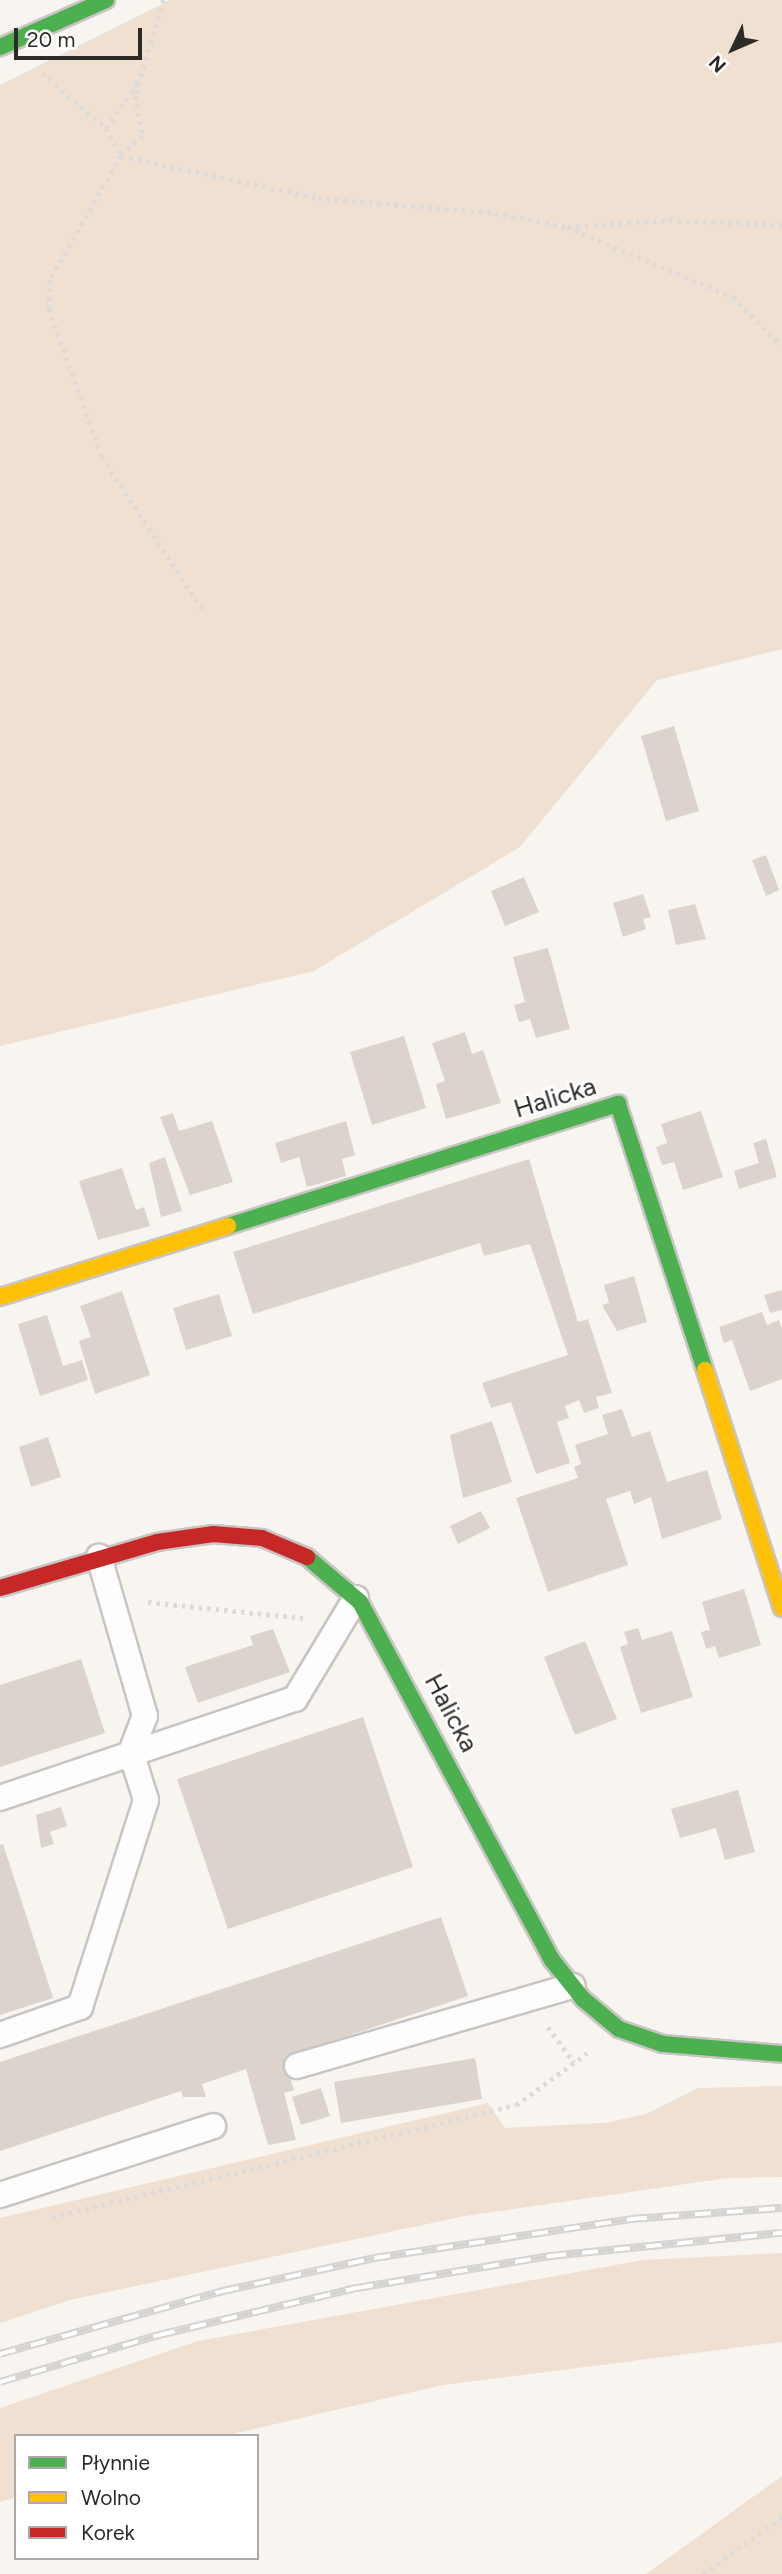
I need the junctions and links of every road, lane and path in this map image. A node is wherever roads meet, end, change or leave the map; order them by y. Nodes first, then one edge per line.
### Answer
1 (106, 0) edge
2 (164, 0) edge
3 (0, 47) edge
4 (30, 62) dead end
5 (140, 81) junction
6 (106, 128) junction
7 (121, 156) junction
8 (782, 225) edge
9 (567, 227) junction
10 (782, 346) edge
11 (204, 612) dead end
12 (0, 1297) edge
13 (99, 1557) junction
14 (0, 1588) edge
15 (356, 1598) junction
16 (143, 1602) dead end
17 (782, 1608) edge
18 (314, 1619) dead end
19 (131, 1752) junction
20 (0, 1798) edge
21 (573, 1986) junction
22 (619, 2029) junction
23 (0, 2035) edge
24 (782, 2054) edge
25 (297, 2066) dead end
26 (213, 2126) dead end
27 (0, 2195) edge
28 (41, 2220) dead end
29 (782, 2517) edge
30 (703, 2574) edge

1 - 3 street
2 - 5 path
4 - 6 path
5 - 6 path
5 - 7 path
6 - 7 path
7 - 9 path
7 - 11 path
8 - 9 path
9 - 10 path
12 - 17 street, Halicka
13 - 14 street, Halicka
13 - 15 street, Halicka
13 - 19 lane
15 - 19 lane
15 - 21 street, Halicka
16 - 18 path
19 - 20 lane
19 - 23 lane
21 - 22 street, Halicka
21 - 25 lane
22 - 24 street, Halicka
22 - 28 path
26 - 27 lane
29 - 30 path

